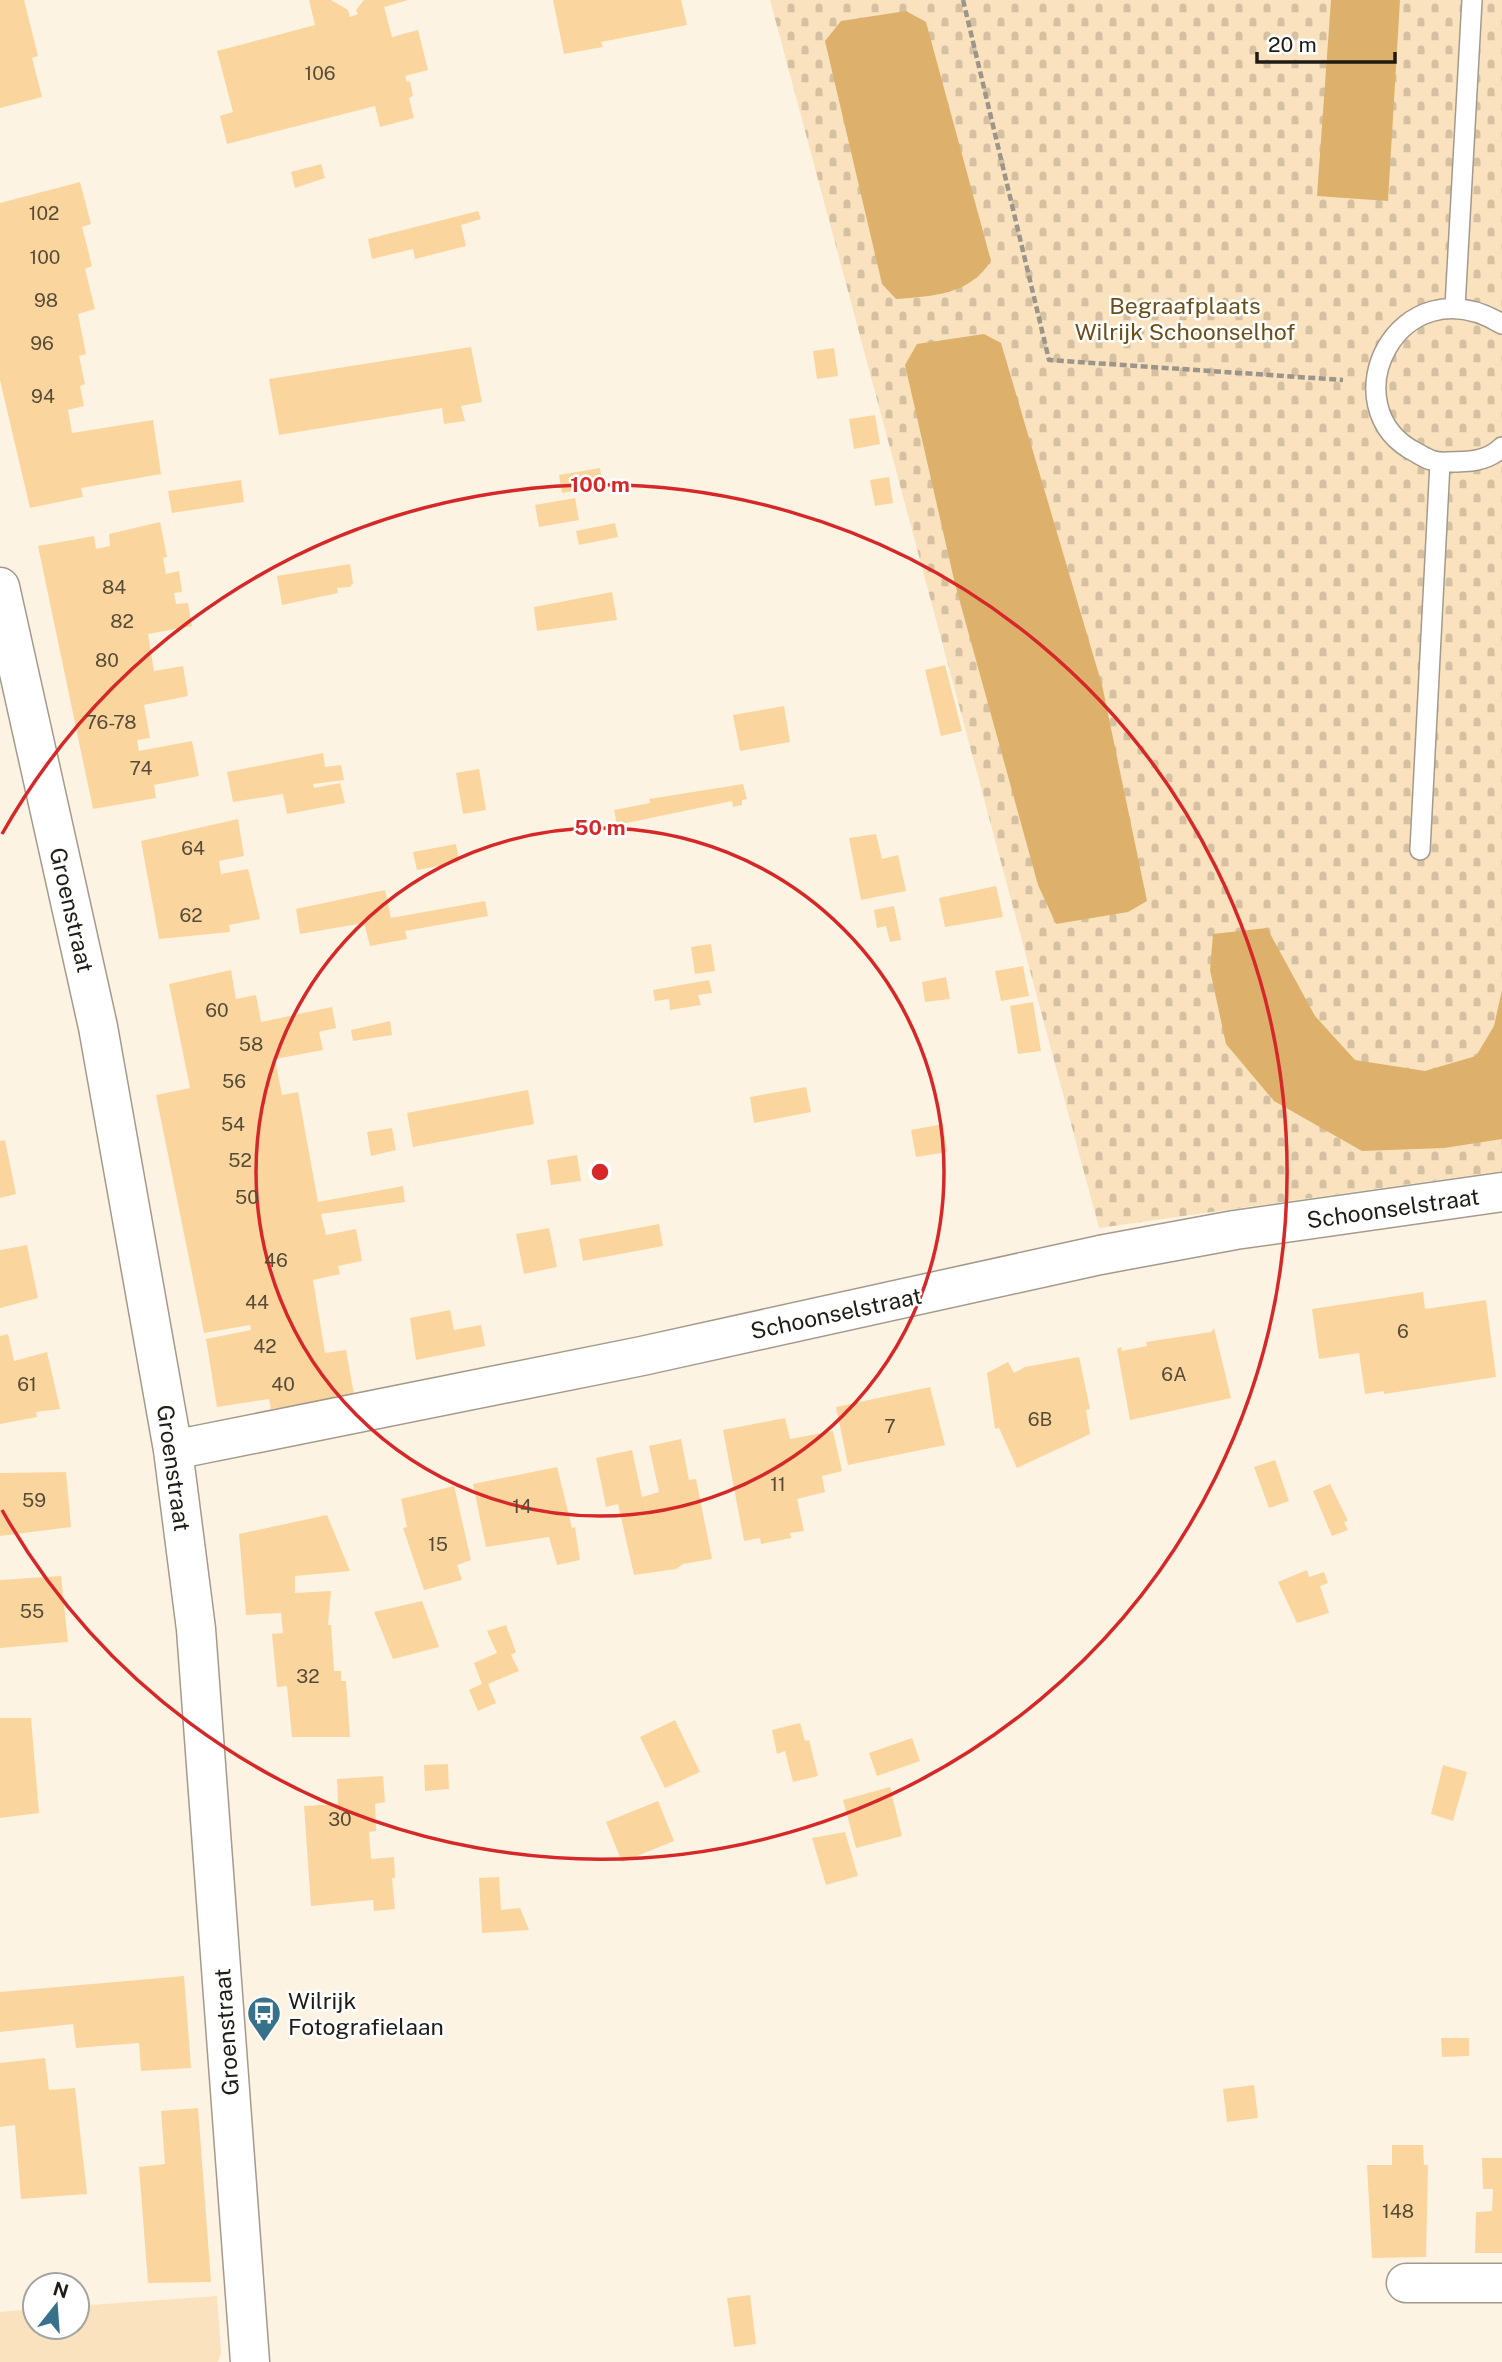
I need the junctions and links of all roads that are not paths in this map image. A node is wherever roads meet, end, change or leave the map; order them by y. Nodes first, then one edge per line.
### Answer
1 (1472, 0) edge
2 (1455, 307) junction
3 (1502, 324) edge
4 (1502, 447) edge
5 (1440, 463) junction
6 (0, 587) edge
7 (1420, 850) dead end
8 (1502, 1192) edge
9 (173, 1450) junction
10 (1406, 2283) dead end
11 (1502, 2283) edge
12 (250, 2362) edge

1 - 2 lane
2 - 3 lane
2 - 5 lane
4 - 5 lane
5 - 7 lane
6 - 9 street, Groenstraat
8 - 9 street, Schoonselstraat
9 - 12 street, Groenstraat
10 - 11 street

